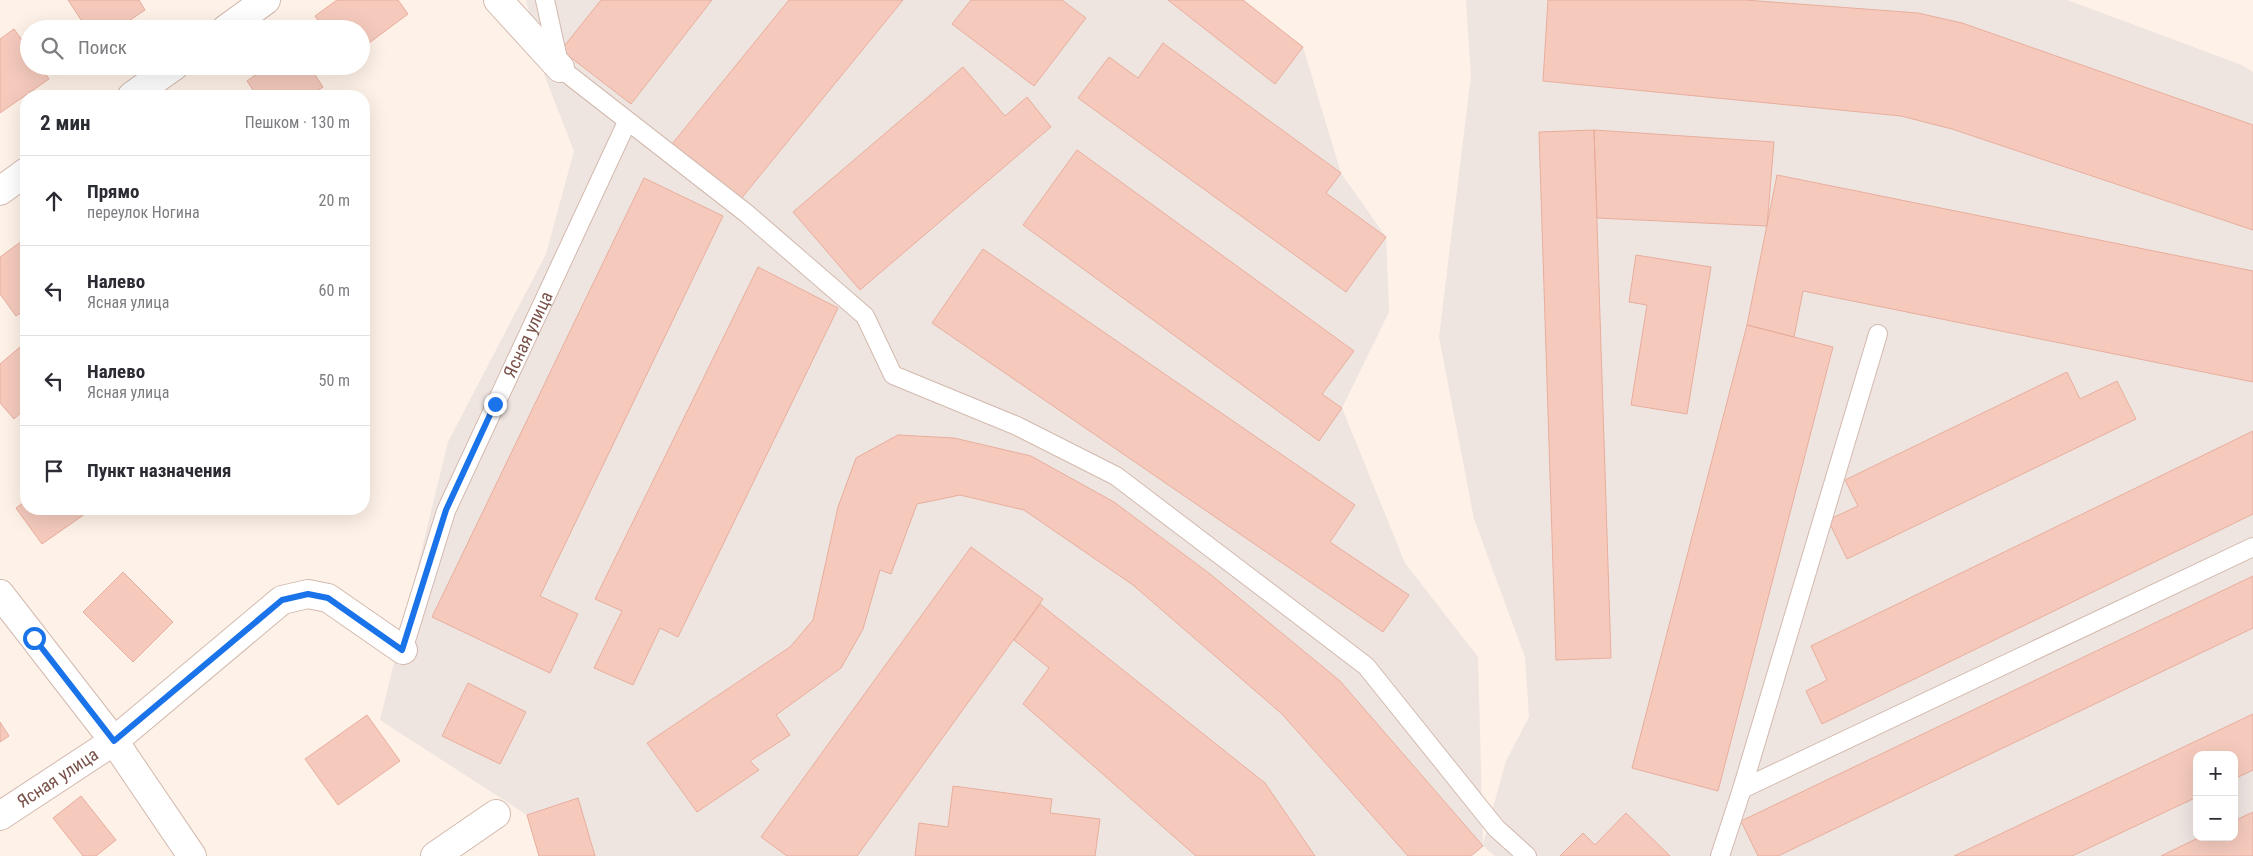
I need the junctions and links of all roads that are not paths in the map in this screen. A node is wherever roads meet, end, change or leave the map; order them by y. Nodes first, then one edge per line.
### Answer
1 (266, 0) edge
2 (498, 0) edge
3 (545, 0) edge
4 (238, 20) edge
5 (560, 68) junction
6 (161, 75) edge
7 (140, 90) edge
8 (626, 122) junction
9 (20, 176) edge
10 (0, 191) edge
11 (1878, 334) dead end
12 (2253, 547) edge
13 (0, 594) edge
14 (402, 650) joint
15 (114, 741) junction
16 (1742, 789) junction
17 (496, 814) dead end
18 (0, 816) edge
19 (192, 856) edge
20 (434, 856) edge
21 (1527, 856) edge
22 (1720, 856) edge

1 - 4 street
2 - 5 street
3 - 5 lane
5 - 8 lane
6 - 7 street
8 - 14 lane, Ясная улица
8 - 21 lane
9 - 10 street
11 - 16 lane
12 - 16 lane
13 - 15 street
14 - 15 street, Ясная улица
15 - 18 street, Ясная улица
15 - 19 street
16 - 22 lane
17 - 20 street

